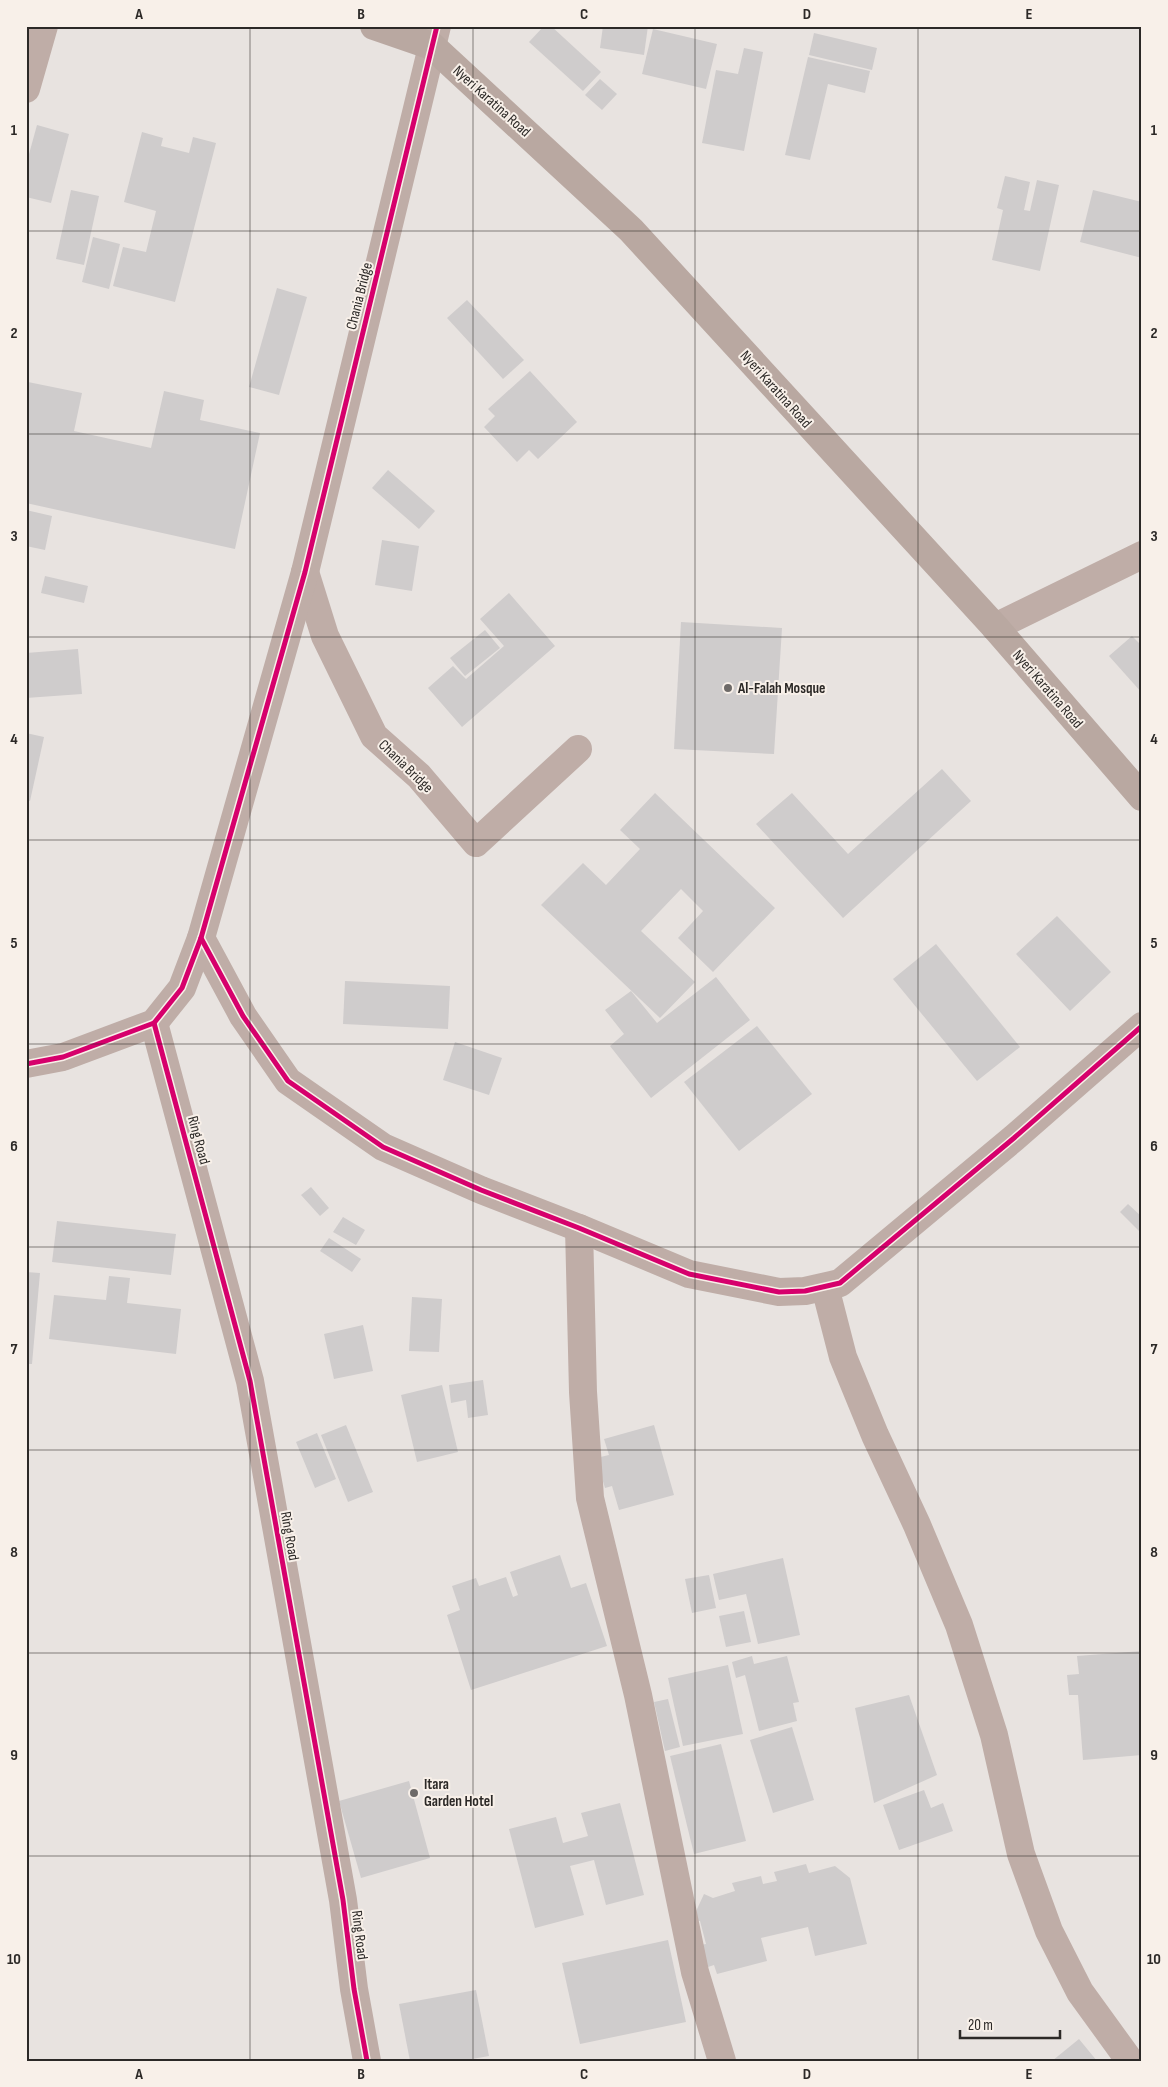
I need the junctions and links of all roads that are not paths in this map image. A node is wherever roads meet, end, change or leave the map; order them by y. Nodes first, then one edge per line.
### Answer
1 (44, 26) edge
2 (374, 26) edge
3 (435, 36) edge
4 (26, 90) edge
5 (1142, 554) edge
6 (305, 572) junction
7 (995, 627) junction
8 (578, 749) dead end
9 (1142, 797) edge
10 (201, 938) junction
11 (154, 1023) junction
12 (1142, 1026) edge
13 (26, 1064) edge
14 (579, 1228) junction
15 (825, 1286) junction
16 (367, 2061) edge
17 (722, 2061) edge
18 (1130, 2061) edge

1 - 4 street
2 - 3 highway, Nyeri Karatina Road
3 - 6 street, Chania Bridge
3 - 7 highway, Nyeri Karatina Road
5 - 7 street
6 - 8 street, Chania Bridge
6 - 10 street
7 - 9 highway, Nyeri Karatina Road
10 - 11 street
10 - 14 street
11 - 13 street
11 - 16 street, Ring Road
12 - 15 street
14 - 15 street
14 - 17 street
15 - 18 street

